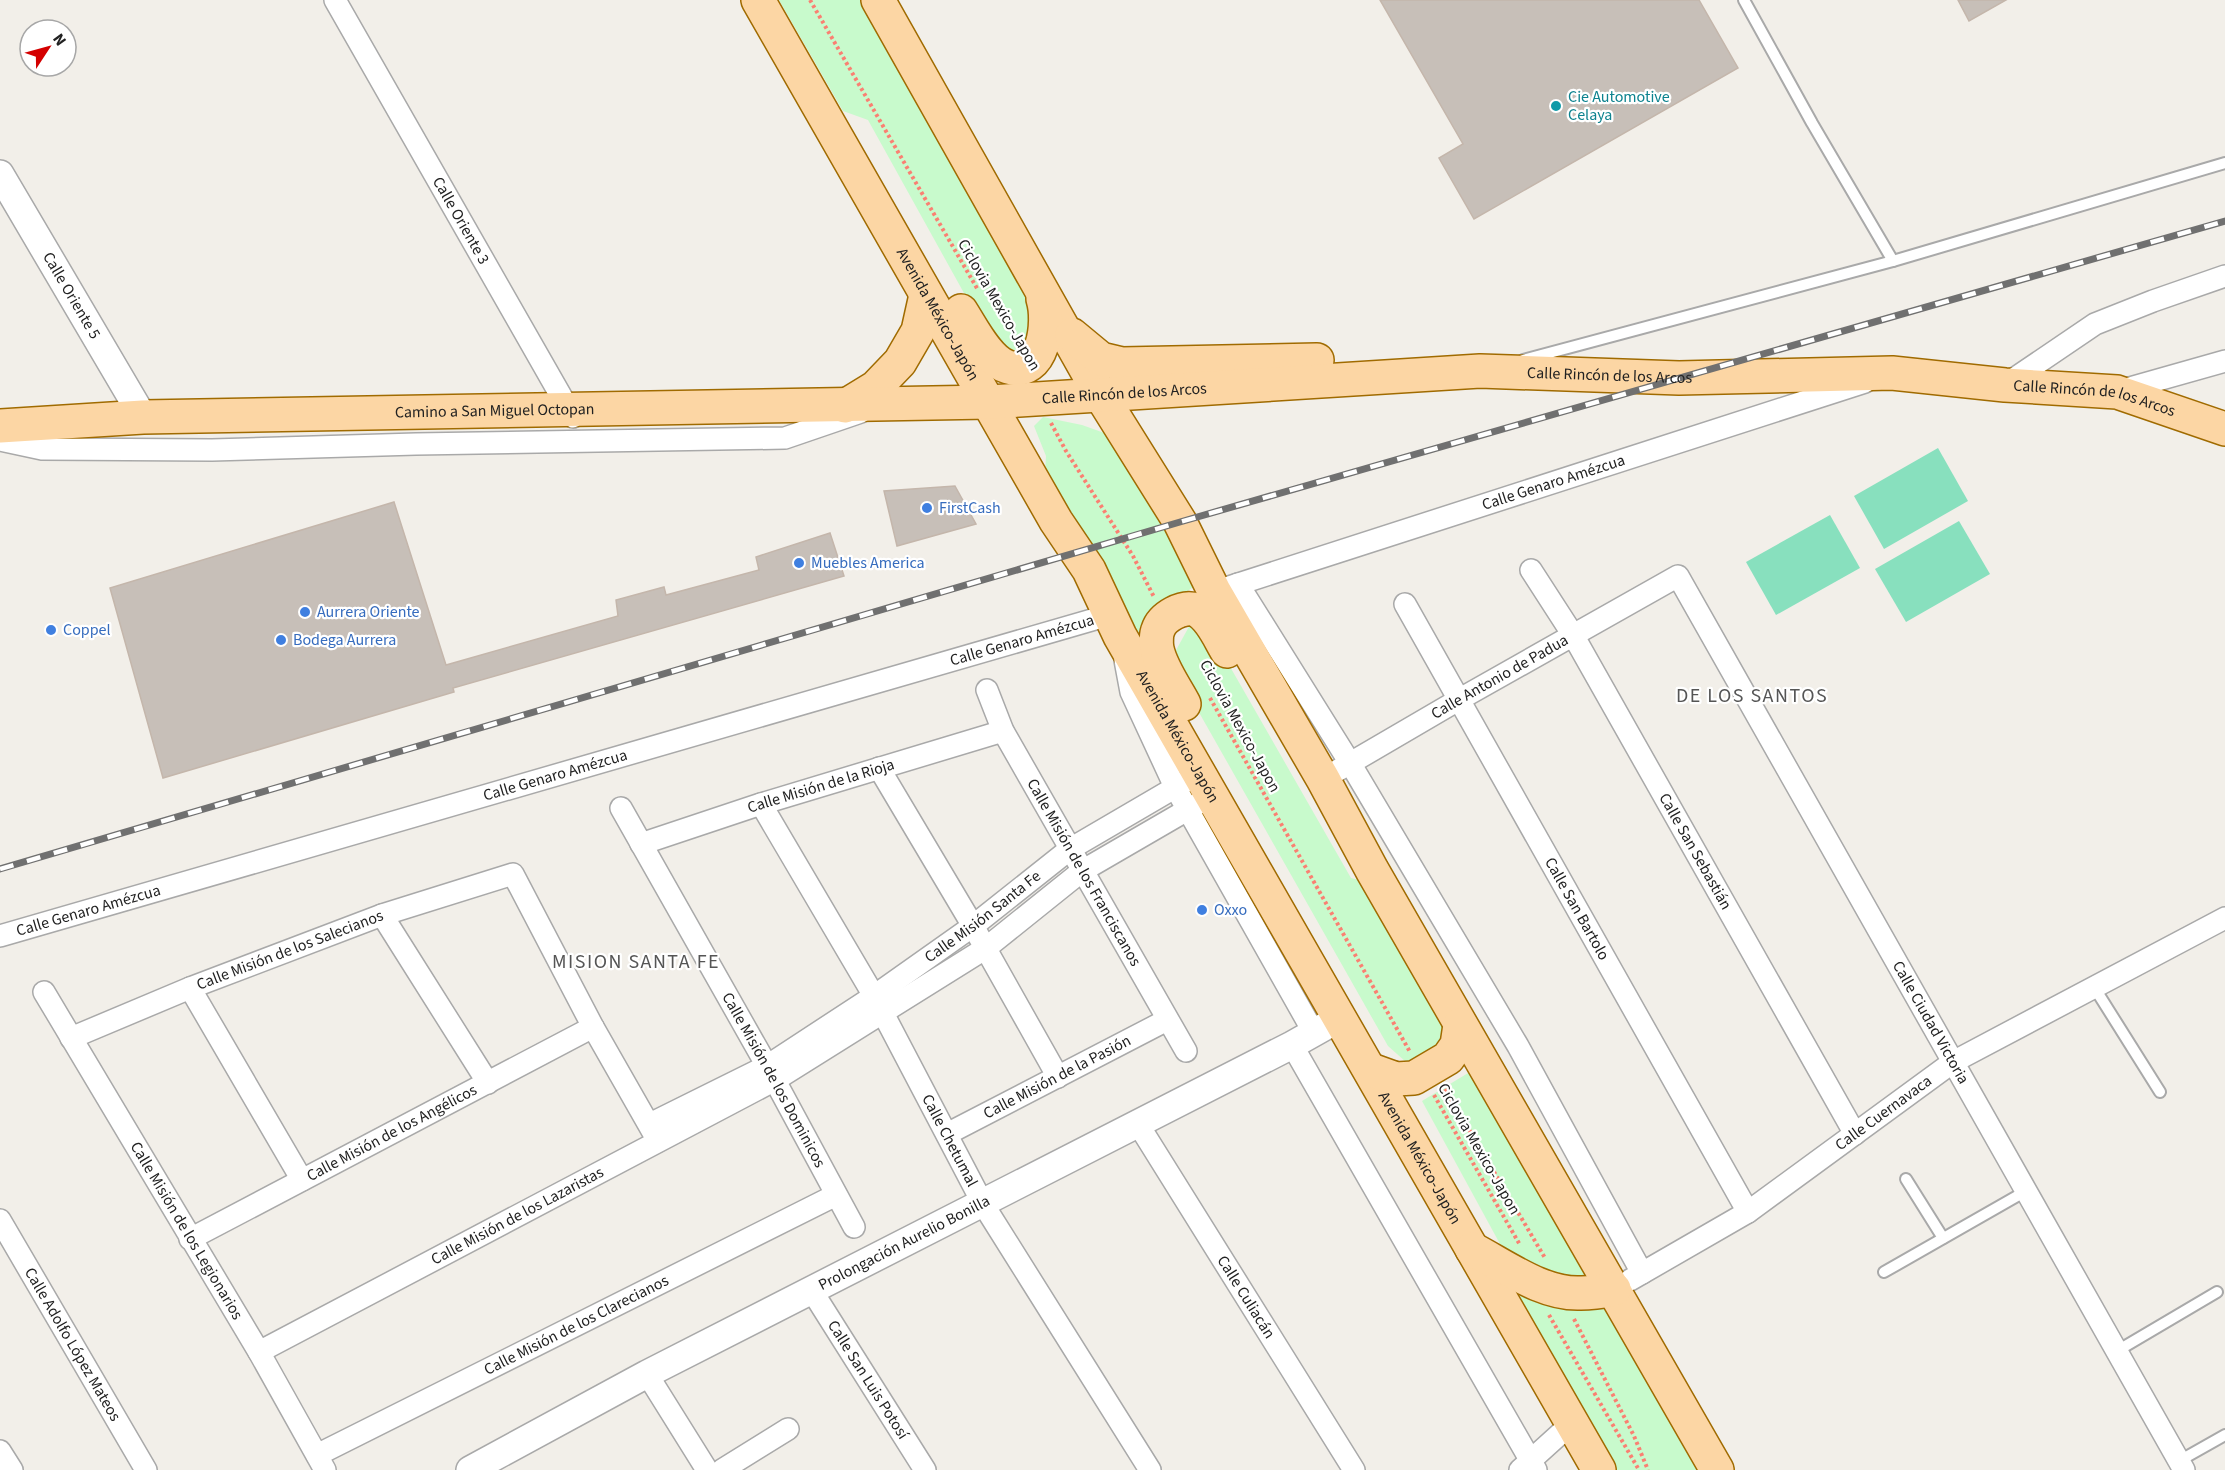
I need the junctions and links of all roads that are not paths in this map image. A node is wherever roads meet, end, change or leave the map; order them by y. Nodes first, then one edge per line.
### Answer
1 (335, 0) edge
2 (758, 0) edge
3 (878, 0) edge
4 (1744, 0) edge
5 (832, 129) junction
6 (2225, 163) edge
7 (0, 174) edge
8 (1893, 261) junction
9 (2225, 276) edge
10 (1038, 284) junction
11 (926, 294) junction
12 (1061, 326) junction
13 (2225, 361) edge
14 (1480, 371) junction
15 (1892, 374) junction
16 (1420, 376) junction
17 (2004, 385) junction
18 (2117, 392) junction
19 (1100, 394) junction
20 (989, 402) junction
21 (880, 405) junction
22 (845, 406) junction
23 (569, 410) junction
24 (143, 417) junction
25 (0, 426) edge
26 (2225, 429) edge
27 (213, 433) junction
28 (0, 440) edge
29 (587, 441) junction
30 (1531, 570) dead end
31 (1678, 576) joint
32 (1226, 588) junction
33 (1405, 604) dead end
34 (1115, 625) junction
35 (1573, 635) junction
36 (987, 690) dead end
37 (1460, 699) junction
38 (1003, 731) junction
39 (879, 768) junction
40 (1336, 771) junction
41 (1194, 791) junction
42 (760, 804) junction
43 (621, 808) dead end
44 (642, 844) junction
45 (1070, 849) junction
46 (1372, 870) junction
47 (1082, 871) junction
48 (382, 915) junction
49 (1282, 915) junction
50 (2225, 918) edge
51 (973, 926) junction
52 (0, 936) edge
53 (986, 948) junction
54 (2094, 987) junction
55 (190, 988) junction
56 (44, 992) dead end
57 (879, 1004) junction
58 (1167, 1020) junction
59 (1460, 1025) junction
60 (593, 1027) junction
61 (1316, 1032) junction
62 (71, 1038) junction
63 (1186, 1051) dead end
64 (1953, 1062) junction
65 (1371, 1070) junction
66 (771, 1073) junction
67 (1058, 1077) junction
68 (488, 1083) junction
69 (2160, 1092) dead end
70 (1138, 1124) junction
71 (654, 1133) junction
72 (947, 1134) junction
73 (1855, 1134) junction
74 (1906, 1179) dead end
75 (302, 1180) junction
76 (2026, 1191) junction
77 (836, 1195) junction
78 (982, 1203) junction
79 (1748, 1212) junction
80 (0, 1220) edge
81 (854, 1227) dead end
82 (1943, 1238) junction
83 (190, 1239) junction
84 (1472, 1249) junction
85 (1884, 1272) dead end
86 (1628, 1281) junction
87 (812, 1291) junction
88 (2217, 1292) dead end
89 (2117, 1351) junction
90 (259, 1352) junction
91 (647, 1374) junction
92 (1572, 1423) junction
93 (788, 1429) dead end
94 (2225, 1435) edge
95 (0, 1450) edge
96 (321, 1463) edge
97 (2182, 1466) edge
98 (1528, 1467) edge
99 (12, 1470) edge
100 (146, 1470) edge
101 (470, 1470) edge
102 (707, 1470) edge
103 (722, 1470) edge
104 (925, 1470) edge
105 (1150, 1470) edge
106 (1354, 1470) edge
107 (1599, 1470) edge
108 (1717, 1470) edge

1 - 23 street, Calle Oriente 3
2 - 5 main road, Avenida México-Japón
3 - 10 main road
4 - 8 lane
5 - 10 main road
5 - 11 main road, Avenida México-Japón
6 - 8 lane
7 - 24 street, Calle Oriente 5
8 - 14 lane
9 - 17 street
10 - 12 main road
11 - 20 main road, Avenida México-Japón
11 - 22 main road
12 - 16 main road
12 - 19 main road
13 - 18 street
14 - 15 main road, Calle Rincón de los Arcos
14 - 16 main road, Calle Rincón de los Arcos
15 - 17 main road, Calle Rincón de los Arcos
15 - 32 street, Calle Genaro Amézcua
16 - 19 main road, Calle Rincón de los Arcos
17 - 18 main road, Calle Rincón de los Arcos
18 - 26 main road, Calle Rincón de los Arcos
19 - 20 main road, Calle Rincón de los Arcos
19 - 32 main road
20 - 21 main road, Camino a San Miguel Octopan
20 - 34 main road, Avenida México-Japón
21 - 22 main road, Camino a San Miguel Octopan
21 - 29 street
22 - 23 main road, Camino a San Miguel Octopan
23 - 27 main road, Camino a San Miguel Octopan
23 - 29 street, Calle Oriente 3
24 - 25 main road, Camino a San Miguel Octopan
24 - 27 main road, Camino a San Miguel Octopan
27 - 28 street
27 - 29 street
30 - 35 street, Calle San Sebastián
31 - 35 street, Calle Antonio de Padua
31 - 64 street, Calle Ciudad Victoria
32 - 40 main road
33 - 37 street, Calle San Bartolo
34 - 41 main road, Avenida México-Japón
34 - 52 street, Calle Genaro Amézcua
35 - 37 street, Calle Antonio de Padua
35 - 73 street, Calle San Sebastián
36 - 38 street, Calle Misión de los Franciscanos
37 - 40 street, Calle Antonio de Padua
37 - 79 street, Calle San Bartolo
38 - 39 street, Calle Misión de la Rioja
38 - 45 street, Calle Misión de los Franciscanos
39 - 42 street, Calle Misión de la Rioja
39 - 51 street
40 - 46 main road
40 - 86 street
41 - 45 street, Calle Misión Santa Fe
41 - 47 street, Calle Misión Santa Fe
41 - 49 main road, Avenida México-Japón
41 - 61 street
42 - 44 street, Calle Misión de la Rioja
42 - 57 street, Calle Chetumal
43 - 44 street, Calle Misión de los Dominicos
44 - 66 street, Calle Misión de los Dominicos
45 - 47 street, Calle Misión de los Franciscanos
45 - 51 street, Calle Misión Santa Fe
46 - 49 main road
46 - 59 main road
47 - 53 street, Calle Misión Santa Fe
47 - 58 street, Calle Misión de los Franciscanos
48 - 55 street, Calle Misión de los Salecianos
48 - 60 street, Calle Misión de los Salecianos
48 - 68 street
49 - 61 main road, Avenida México-Japón
50 - 54 street, Calle Cuernavaca
51 - 53 street
51 - 57 street, Calle Misión Santa Fe
53 - 57 street, Calle Misión Santa Fe
53 - 67 street
54 - 64 street, Calle Cuernavaca
54 - 69 lane
55 - 62 street, Calle Misión de los Salecianos
55 - 75 street
56 - 62 street, Calle Misión de los Legionarios
57 - 66 street, Calle Misión Santa Fe
57 - 72 street, Calle Chetumal
58 - 63 street, Calle Misión de los Franciscanos
58 - 67 street, Calle Misión de la Pasión
59 - 65 main road
59 - 86 main road
60 - 68 street, Calle Misión de los Angélicos
60 - 71 street
61 - 65 main road, Avenida México-Japón
61 - 70 street, Prolongación Aurelio Bonilla
61 - 98 street
62 - 83 street, Calle Misión de los Legionarios
64 - 73 street, Calle Cuernavaca
64 - 76 street, Calle Ciudad Victoria
65 - 84 main road, Avenida México-Japón
66 - 71 street, Calle Misión de los Lazaristas
66 - 77 street, Calle Misión de los Dominicos
67 - 72 street, Calle Misión de la Pasión
68 - 75 street, Calle Misión de los Angélicos
70 - 78 street, Prolongación Aurelio Bonilla
70 - 106 street, Calle Culiacán
71 - 90 street, Calle Misión de los Lazaristas
72 - 78 street, Calle Chetumal
73 - 79 street, Calle Cuernavaca
74 - 82 lane
75 - 83 street, Calle Misión de los Angélicos
76 - 82 lane
76 - 89 street, Calle Ciudad Victoria
77 - 81 street, Calle Misión de los Dominicos
77 - 96 street, Calle Misión de los Clarecianos
78 - 87 street, Prolongación Aurelio Bonilla
78 - 105 street, Calle Chetumal
79 - 86 street, Calle Cuernavaca
80 - 100 street, Calle Adolfo López Mateos
82 - 85 lane
83 - 90 street, Calle Misión de los Legionarios
84 - 86 main road
84 - 92 main road, Avenida México-Japón
86 - 108 main road
87 - 91 street, Prolongación Aurelio Bonilla
87 - 104 street, Calle San Luis Potosí
88 - 89 lane
89 - 97 street, Calle Ciudad Victoria
90 - 96 street, Calle Misión de los Legionarios
91 - 101 street, Prolongación Aurelio Bonilla
91 - 102 street
92 - 98 street
92 - 107 main road, Avenida México-Japón
93 - 103 street
94 - 97 lane
95 - 99 street

